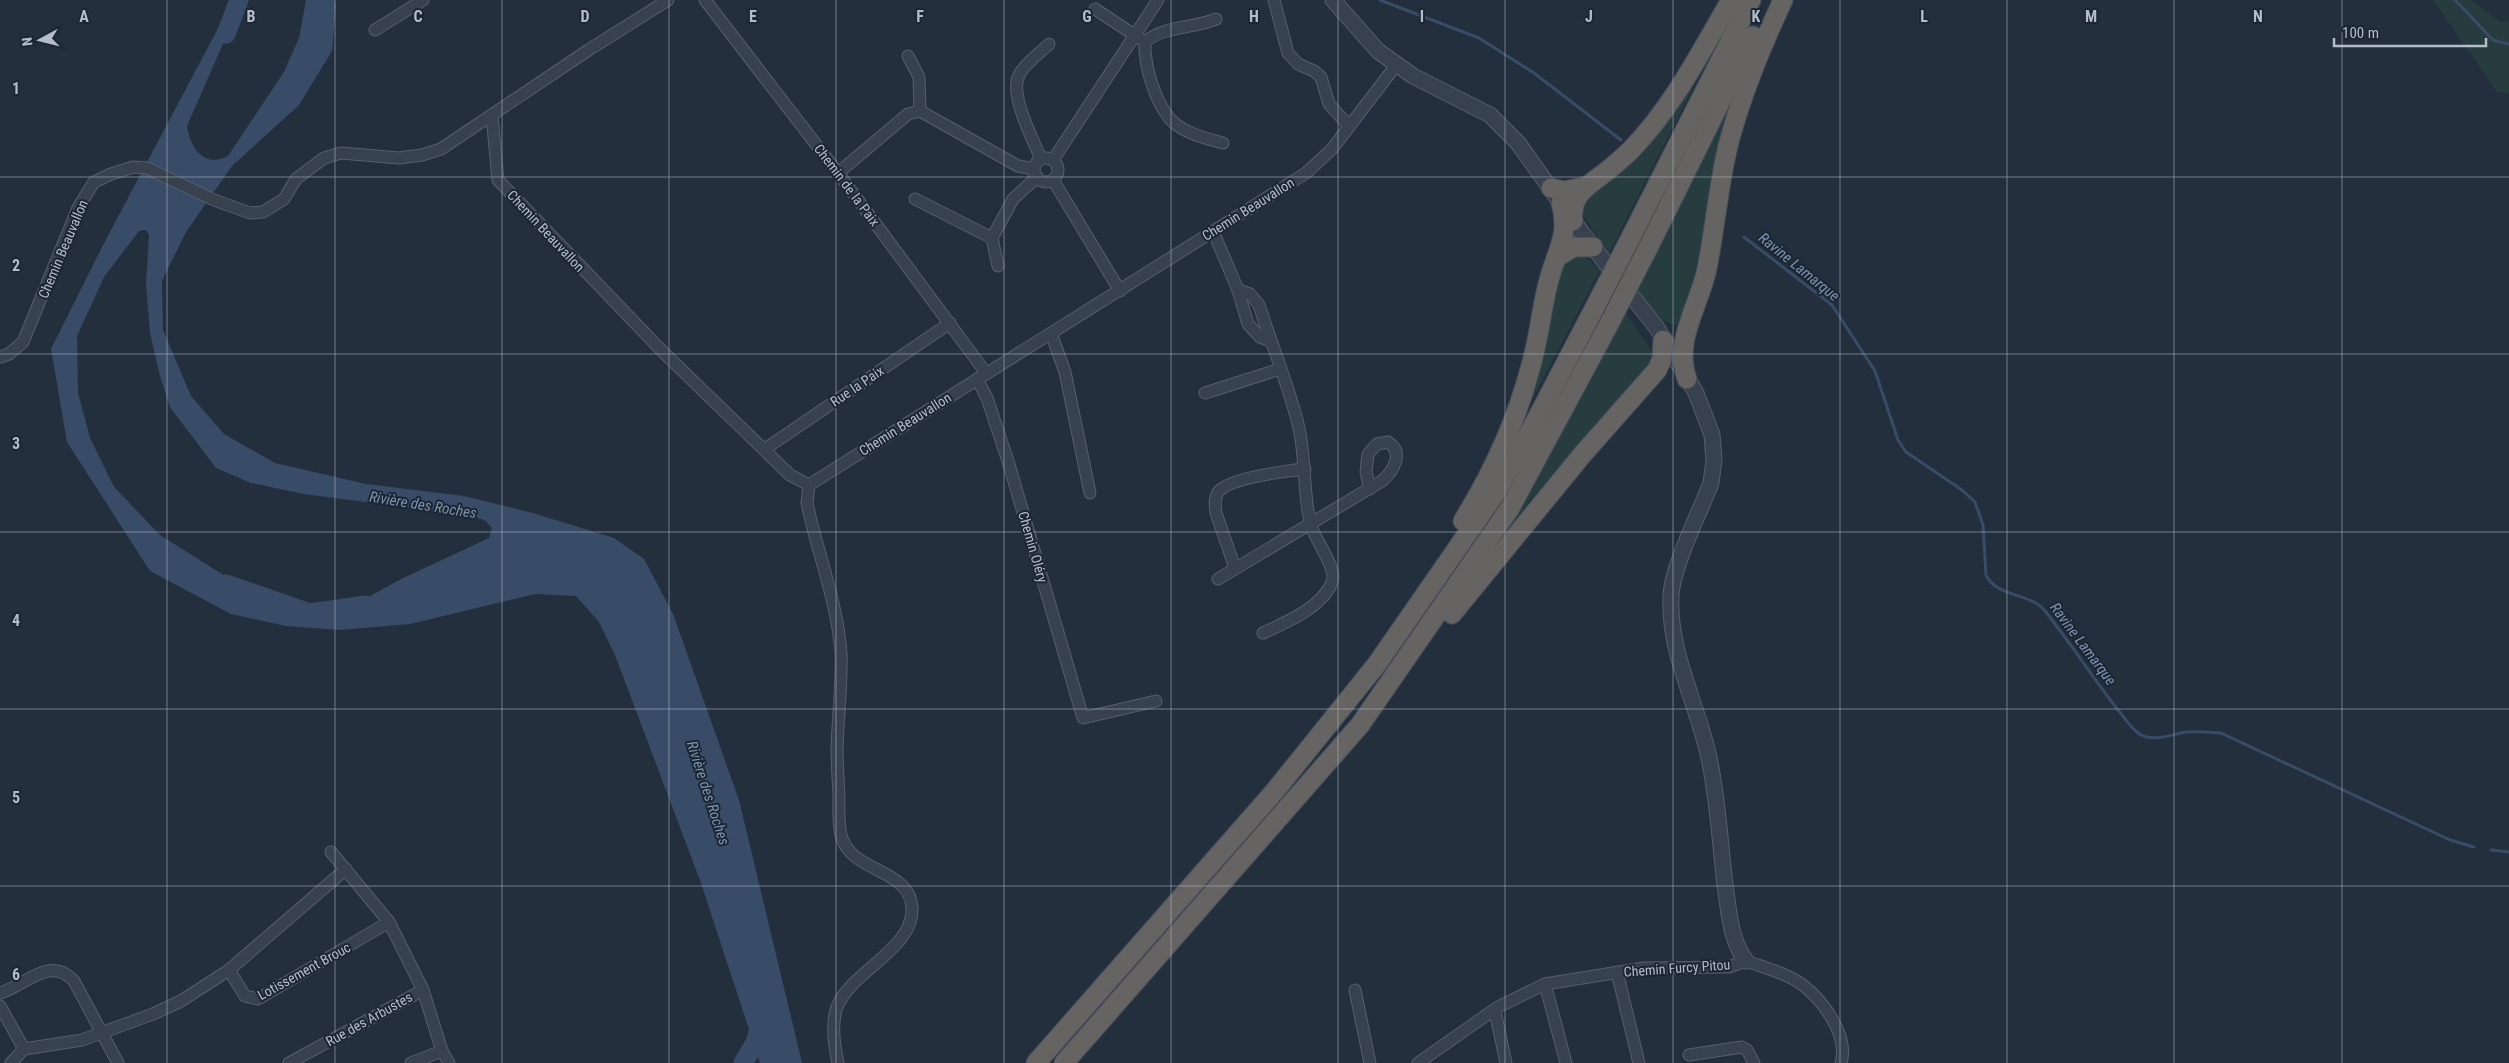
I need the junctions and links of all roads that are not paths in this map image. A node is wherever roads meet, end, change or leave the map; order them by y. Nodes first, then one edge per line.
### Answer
1 (423, 0) edge
2 (668, 0) edge
3 (704, 0) edge
4 (1158, 0) edge
5 (1274, 0) edge
6 (1333, 0) edge
7 (1731, 0) edge
8 (1751, 0) edge
9 (1771, 0) edge
10 (1783, 0) edge
11 (1095, 9) dead end
12 (1216, 19) dead end
13 (375, 30) dead end
14 (1135, 36) junction
15 (1145, 42) junction
16 (1049, 44) dead end
17 (908, 56) dead end
18 (1397, 64) junction
19 (920, 111) junction
20 (492, 115) junction
21 (1349, 126) junction
22 (1223, 144) dead end
23 (1053, 160) junction
24 (1037, 169) junction
25 (838, 173) junction
26 (1053, 180) junction
27 (1584, 187) junction
28 (1556, 196) junction
29 (914, 199) dead end
30 (1573, 220) junction
31 (1214, 231) junction
32 (992, 238) junction
33 (1593, 247) junction
34 (1557, 257) junction
35 (998, 266) dead end
36 (1238, 290) junction
37 (1120, 291) junction
38 (1698, 303) junction
39 (950, 323) junction
40 (1051, 333) junction
41 (1660, 334) junction
42 (1270, 342) junction
43 (0, 357) edge
44 (1280, 369) junction
45 (982, 376) junction
46 (1688, 379) junction
47 (1648, 380) junction
48 (1205, 393) dead end
49 (765, 449) junction
50 (1305, 469) junction
51 (809, 485) junction
52 (1370, 488) dead end
53 (1090, 492) dead end
54 (1310, 524) junction
55 (1235, 568) junction
56 (1218, 579) dead end
57 (1263, 633) dead end
58 (1377, 664) junction
59 (1156, 701) dead end
60 (1360, 725) junction
61 (331, 852) dead end
62 (346, 870) junction
63 (389, 922) junction
64 (1746, 961) junction
65 (229, 970) junction
66 (1617, 972) junction
67 (1545, 984) junction
68 (423, 990) junction
69 (1355, 990) dead end
70 (0, 993) edge
71 (0, 1006) edge
72 (1495, 1011) junction
73 (102, 1034) junction
74 (24, 1049) junction
75 (442, 1050) junction
76 (1689, 1055) dead end
77 (11, 1063) edge
78 (118, 1063) edge
79 (289, 1063) edge
80 (411, 1063) edge
81 (449, 1063) edge
82 (838, 1063) edge
83 (1036, 1063) edge
84 (1064, 1063) edge
85 (1370, 1063) edge
86 (1418, 1063) edge
87 (1506, 1063) edge
88 (1566, 1063) edge
89 (1639, 1063) edge
90 (1754, 1063) edge
91 (1841, 1063) edge

1 - 13 street
2 - 20 street, Chemin Beauvallon
3 - 25 street, Chemin de la Paix
4 - 14 street
5 - 21 street
6 - 18 street
7 - 27 highway
8 - 58 highway, bridge
9 - 60 highway, bridge
10 - 38 highway
11 - 14 street
12 - 15 street
14 - 15 street
14 - 23 street
15 - 22 street
16 - 24 street
17 - 19 street
18 - 21 street, Chemin Beauvallon
18 - 28 street
19 - 24 street
19 - 25 street
20 - 43 street, Chemin Beauvallon
20 - 49 street, Chemin Beauvallon
21 - 31 street, Chemin Beauvallon
23 - 24 street
23 - 26 street
24 - 26 street
24 - 32 street
25 - 39 street, Chemin de la Paix
26 - 37 street
27 - 28 highway
27 - 30 highway
28 - 30 street
28 - 34 highway
29 - 32 street
30 - 33 street
31 - 36 street
31 - 37 street, Chemin Beauvallon
32 - 35 street
33 - 34 highway
33 - 41 street
34 - 58 highway
36 - 42 street
36 - 42 street
37 - 40 street, Chemin Beauvallon
38 - 41 highway
38 - 46 highway
39 - 45 street, Chemin de la Paix
39 - 49 street, Rue la Paix
40 - 45 street, Chemin Beauvallon
40 - 53 street
41 - 46 street
41 - 47 highway
42 - 44 street
44 - 48 street
44 - 50 street
45 - 51 street, Chemin Beauvallon
45 - 59 street, Chemin Oléry
46 - 47 highway
46 - 64 street
47 - 60 highway
49 - 51 street, Chemin Beauvallon
50 - 54 street
50 - 55 street
51 - 82 street
52 - 54 street
54 - 55 street
54 - 57 street
55 - 56 street
58 - 83 highway
60 - 84 highway
61 - 62 street
62 - 63 street
62 - 65 street
63 - 65 street, Lotissement Brouc
63 - 68 street
64 - 66 street, Chemin Furcy Pitou
64 - 91 street, Chemin Furcy Pitou
65 - 73 street
66 - 67 street, Chemin Furcy Pitou
66 - 89 street
67 - 72 street, Chemin Furcy Pitou
67 - 88 street
68 - 75 street
68 - 79 street, Rue des Arbustes
69 - 85 street
70 - 73 street
71 - 74 street
72 - 86 street, Chemin Furcy Pitou
72 - 87 street
73 - 74 street
73 - 78 street
74 - 77 street
75 - 80 street
75 - 81 street
76 - 90 street

